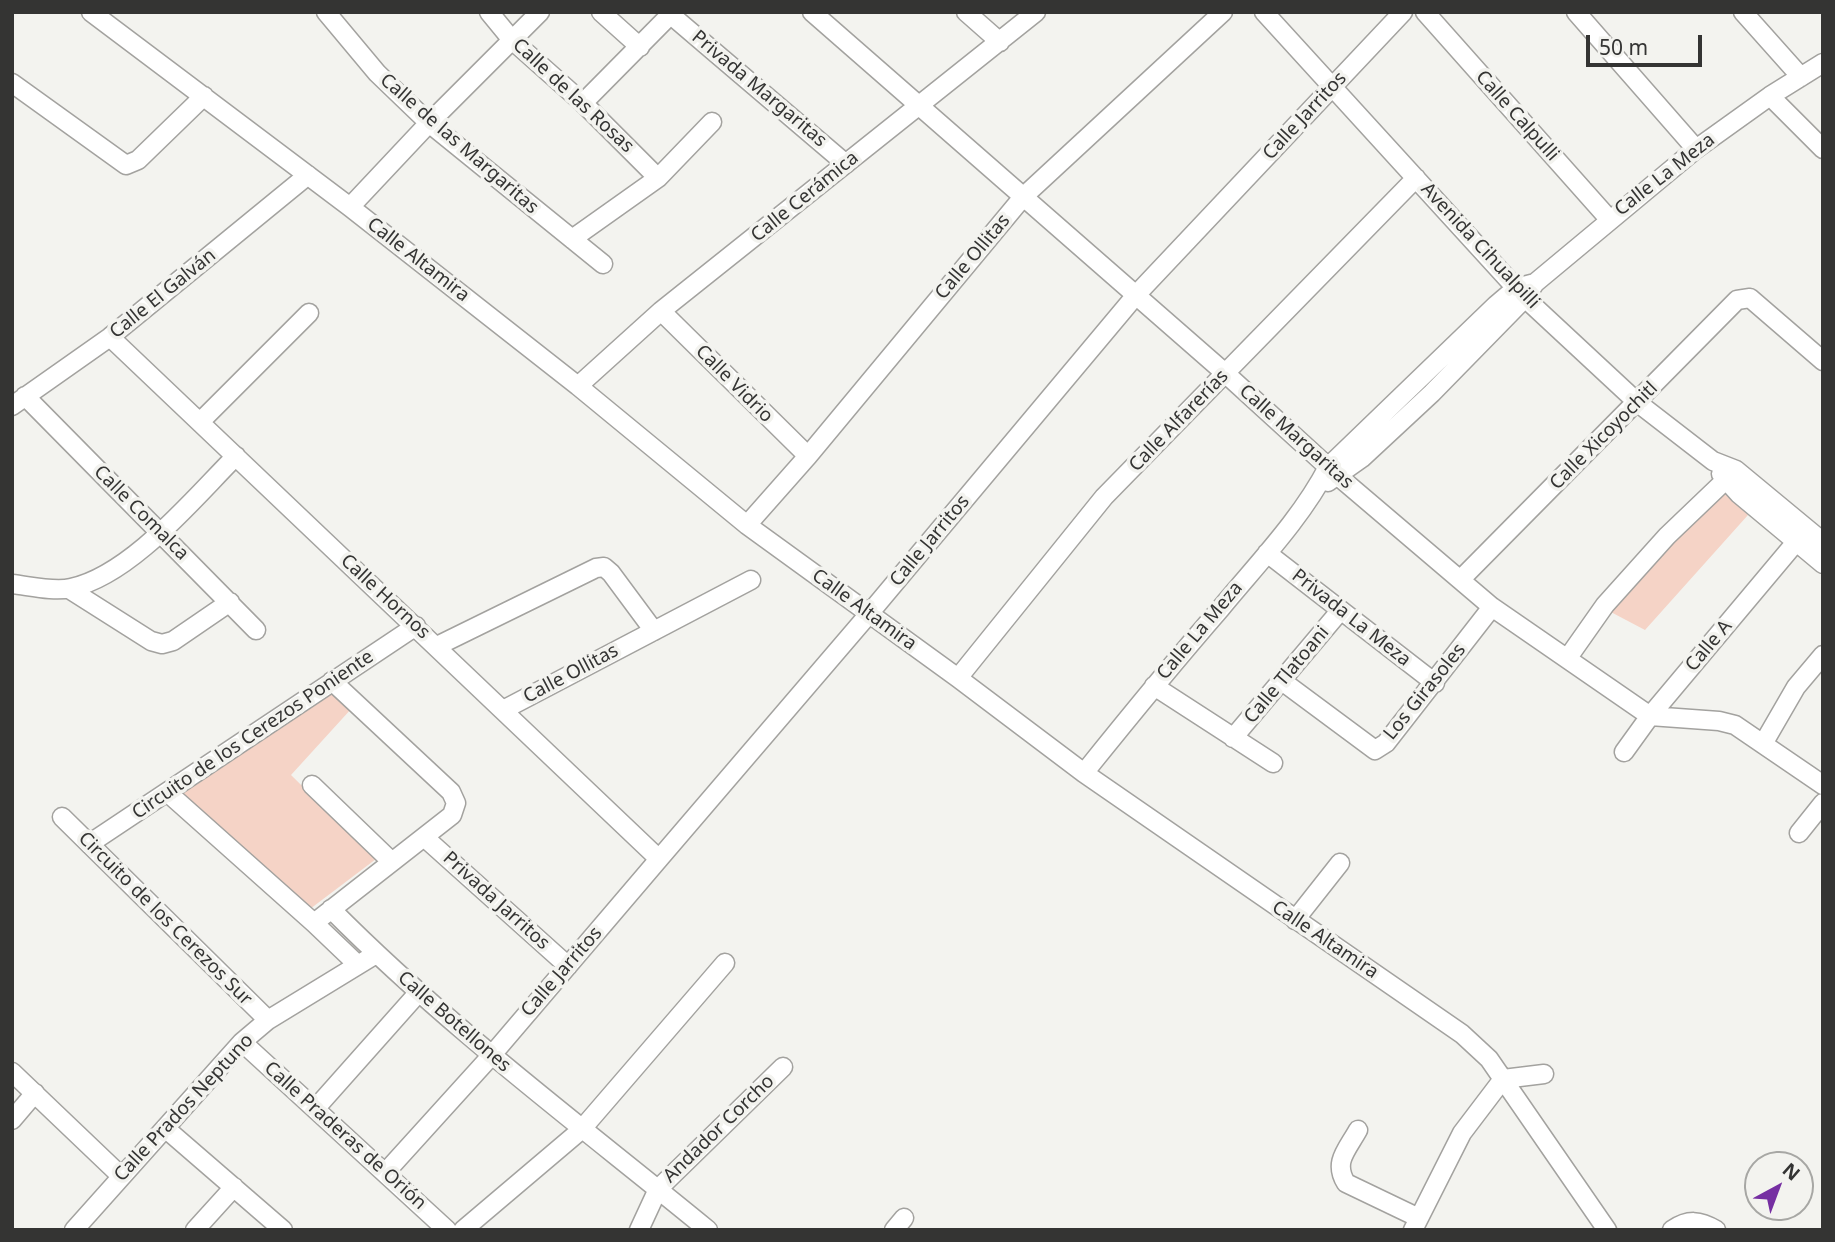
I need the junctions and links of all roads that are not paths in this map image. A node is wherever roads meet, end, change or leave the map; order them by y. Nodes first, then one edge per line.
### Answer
1 (91, 12) edge
2 (326, 12) edge
3 (489, 12) edge
4 (540, 12) edge
5 (601, 12) edge
6 (811, 12) edge
7 (967, 12) edge
8 (1036, 12) edge
9 (1223, 12) edge
10 (1264, 12) edge
11 (1403, 12) edge
12 (1425, 12) edge
13 (1576, 12) edge
14 (1743, 12) edge
15 (672, 13) edge
16 (512, 40) junction
17 (1000, 41) junction
18 (639, 47) junction
19 (1823, 63) edge
20 (1801, 77) junction
21 (12, 83) edge
22 (1332, 87) junction
23 (204, 96) junction
24 (1770, 96) junction
25 (583, 103) junction
26 (919, 106) junction
27 (712, 122) dead end
28 (429, 123) junction
29 (1696, 149) junction
30 (1823, 149) edge
31 (846, 164) junction
32 (308, 175) junction
33 (658, 178) junction
34 (1416, 178) junction
35 (1023, 197) junction
36 (350, 206) junction
37 (1609, 219) junction
38 (572, 239) junction
39 (603, 264) dead end
40 (1526, 289) junction
41 (1136, 295) junction
42 (661, 312) junction
43 (309, 313) dead end
44 (110, 337) junction
45 (1823, 361) edge
46 (1225, 373) junction
47 (578, 386) junction
48 (19, 401) edge
49 (1638, 403) junction
50 (200, 422) junction
51 (236, 456) junction
52 (808, 456) junction
53 (1333, 471) junction
54 (1731, 476) junction
55 (747, 525) junction
56 (159, 532) junction
57 (1796, 542) junction
58 (1823, 542) edge
59 (1267, 553) junction
60 (1823, 564) edge
61 (1461, 579) junction
62 (751, 580) dead end
63 (12, 584) edge
64 (69, 589) junction
65 (230, 602) junction
66 (1492, 607) junction
67 (1340, 611) junction
68 (868, 615) junction
69 (416, 626) junction
70 (256, 630) dead end
71 (654, 631) junction
72 (438, 646) junction
73 (1823, 654) edge
74 (1567, 659) junction
75 (958, 678) junction
76 (332, 681) junction
77 (1282, 681) junction
78 (1434, 683) junction
79 (1154, 686) junction
80 (503, 710) junction
81 (1650, 716) junction
82 (1233, 738) junction
83 (1763, 744) junction
84 (1624, 752) dead end
85 (1273, 763) dead end
86 (1084, 773) junction
87 (312, 785) dead end
88 (1823, 785) edge
89 (167, 792) junction
90 (1823, 803) edge
91 (62, 817) dead end
92 (1799, 833) dead end
93 (424, 836) junction
94 (89, 844) junction
95 (659, 859) junction
96 (391, 862) junction
97 (1340, 863) dead end
98 (331, 909) junction
99 (1295, 920) junction
100 (314, 923) junction
101 (376, 954) junction
102 (725, 963) dead end
103 (358, 965) junction
104 (568, 966) junction
105 (419, 992) junction
106 (268, 1020) junction
107 (242, 1042) junction
108 (491, 1056) junction
109 (783, 1067) dead end
110 (12, 1072) edge
111 (1544, 1074) dead end
112 (1503, 1079) junction
113 (35, 1093) junction
114 (314, 1108) junction
115 (12, 1120) edge
116 (165, 1128) junction
117 (581, 1130) junction
118 (1358, 1130) dead end
119 (385, 1173) junction
120 (121, 1176) junction
121 (234, 1187) junction
122 (658, 1189) junction
123 (1416, 1224) edge
124 (74, 1230) edge
125 (195, 1230) edge
126 (283, 1230) edge
127 (447, 1230) edge
128 (463, 1230) edge
129 (639, 1230) edge
130 (708, 1230) edge
131 (1607, 1230) edge
132 (1672, 1230) edge
133 (1716, 1230) edge

1 - 23 street, Calle Altamira
2 - 28 street, Calle de las Margaritas
3 - 16 street, Calle de las Rosas
4 - 16 street
5 - 18 street
6 - 26 street, Calle Margaritas
7 - 17 street
8 - 17 street, Calle Cerámica
9 - 35 street, Calle Ollitas
10 - 22 street, Avenida Cihualpilli
11 - 22 street, Calle Jarritos
12 - 37 street, Calle Calpulli
13 - 29 street
14 - 20 street
15 - 18 street
15 - 31 street, Privada Margaritas
16 - 25 street, Calle de las Rosas
16 - 28 street
17 - 26 street, Calle Cerámica
18 - 25 street
19 - 20 street, Calle La Meza
20 - 24 street, Calle La Meza
21 - 23 street
22 - 34 street, Avenida Cihualpilli
22 - 41 street, Calle Jarritos
23 - 32 street, Calle Altamira
24 - 29 street, Calle La Meza
24 - 30 street
25 - 33 street, Calle de las Rosas
26 - 31 street, Calle Cerámica
26 - 35 street, Calle Margaritas
27 - 33 street
28 - 36 street
28 - 38 street, Calle de las Margaritas
29 - 37 street, Calle La Meza
31 - 42 street, Calle Cerámica
32 - 36 street, Calle Altamira
32 - 44 street, Calle El Galván
33 - 38 street
34 - 40 street, Avenida Cihualpilli
34 - 46 street, Calle Alfarerías
35 - 41 street, Calle Margaritas
35 - 52 street, Calle Ollitas
36 - 47 street, Calle Altamira
37 - 40 street, Calle La Meza
38 - 39 street, Calle de las Margaritas
40 - 49 street, Avenida Cihualpilli
40 - 53 street, Calle La Meza
41 - 46 street, Calle Margaritas
41 - 68 street, Calle Jarritos
42 - 47 street, Calle Cerámica
42 - 52 street, Calle Vidrio
43 - 50 street
44 - 48 street, Calle El Galván
44 - 50 street, Calle Hornos
45 - 49 street, Calle Xicoyochitl
46 - 53 street, Calle Margaritas
46 - 75 street, Calle Alfarerías
47 - 55 street, Calle Altamira
48 - 56 street, Calle Comalca
49 - 54 street, Avenida Cihualpilli
49 - 61 street, Calle Xicoyochitl
50 - 51 street, Calle Hornos
51 - 56 street
51 - 69 street, Calle Hornos
52 - 55 street, Calle Ollitas
53 - 59 street, Calle La Meza
53 - 61 street, Calle Margaritas
54 - 57 street, Avenida Cihualpilli
54 - 58 street, Avenida Cihualpilli
54 - 74 street
55 - 68 street, Calle Altamira
56 - 64 street
56 - 65 street, Calle Comalca
57 - 60 street, Avenida Cihualpilli
57 - 81 street, Calle A
59 - 67 street, Privada La Meza
59 - 79 street, Calle La Meza
61 - 66 street, Calle Margaritas
62 - 71 street, Calle Ollitas
63 - 64 street
64 - 65 street
65 - 70 street, Calle Comalca
66 - 74 street, Calle Margaritas
66 - 78 street, Los Girasoles
67 - 77 street, Calle Tlatoani
67 - 78 street, Privada La Meza
68 - 75 street, Calle Altamira
68 - 95 street, Calle Jarritos
69 - 72 street, Calle Hornos
69 - 76 street, Circuito de los Cerezos Poniente
71 - 72 street
71 - 80 street, Calle Ollitas
72 - 80 street, Calle Hornos
73 - 83 street
74 - 81 street, Calle Margaritas
75 - 86 street, Calle Altamira
76 - 89 street, Circuito de los Cerezos Poniente
76 - 93 street
77 - 78 street, Los Girasoles
77 - 82 street, Calle Tlatoani
79 - 82 street
79 - 86 street, Calle La Meza
80 - 95 street, Calle Hornos
81 - 83 street
81 - 84 street, Calle A
82 - 85 street
83 - 88 street
86 - 99 street, Calle Altamira
87 - 96 street
89 - 94 street, Circuito de los Cerezos Poniente
89 - 100 street
90 - 92 street
91 - 94 street, Circuito de los Cerezos Sur
93 - 96 street
93 - 104 street, Privada Jarritos
94 - 106 street, Circuito de los Cerezos Sur
95 - 104 street, Calle Jarritos
96 - 98 street
97 - 99 street
98 - 100 street
98 - 101 street, Calle Botellones
99 - 112 street, Calle Altamira
100 - 103 street
101 - 103 street, Calle Prados Neptuno
101 - 105 street, Calle Botellones
102 - 117 street
103 - 106 street, Calle Prados Neptuno
104 - 108 street, Calle Jarritos
105 - 108 street, Calle Botellones
105 - 114 street
106 - 107 street, Calle Prados Neptuno
107 - 114 street, Calle Praderas de Orión
107 - 116 street, Calle Prados Neptuno
108 - 117 street, Calle Botellones
108 - 119 street, Calle Jarritos
109 - 122 street, Andador Corcho
110 - 113 street
111 - 112 street
112 - 123 street
112 - 131 street, Calle Altamira
113 - 115 street
113 - 120 street
114 - 119 street, Calle Praderas de Orión
116 - 120 street, Calle Prados Neptuno
116 - 121 street
117 - 122 street, Calle Botellones
117 - 128 street
118 - 123 street
119 - 127 street, Calle Praderas de Orión
120 - 124 street, Calle Prados Neptuno
121 - 125 street
121 - 126 street
122 - 129 street, Andador Corcho
122 - 130 street, Calle Botellones
132 - 133 street

